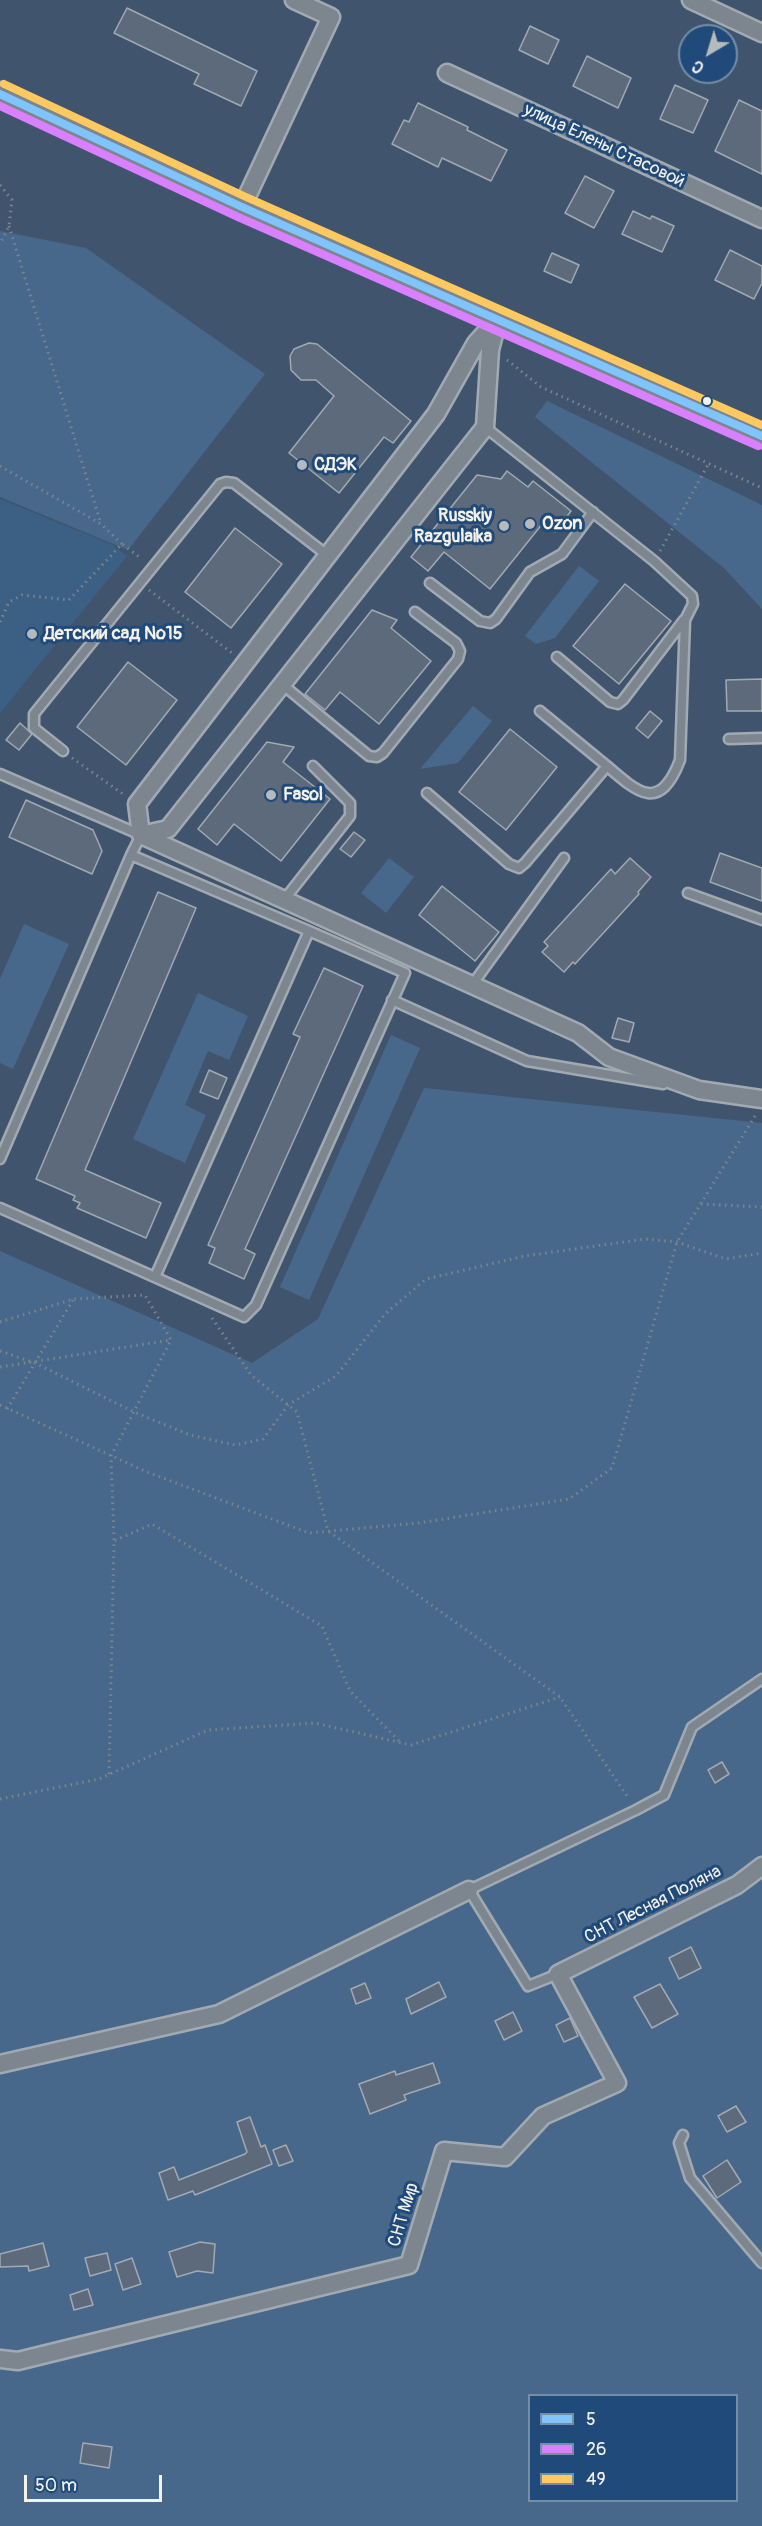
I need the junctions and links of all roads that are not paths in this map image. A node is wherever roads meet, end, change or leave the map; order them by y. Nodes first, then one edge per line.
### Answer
1 (294, 0) edge
2 (691, 0) edge
3 (762, 33) edge
4 (447, 72) dead end
5 (0, 94) edge
6 (242, 207) junction
7 (762, 219) edge
8 (498, 319) junction
9 (485, 427) junction
10 (762, 436) edge
11 (592, 512) junction
12 (327, 555) junction
13 (430, 583) dead end
14 (415, 612) dead end
15 (685, 620) junction
16 (556, 657) dead end
17 (283, 685) junction
18 (540, 711) dead end
19 (762, 738) edge
20 (729, 739) dead end
21 (63, 752) road end
22 (313, 765) dead end
23 (607, 766) junction
24 (0, 774) edge
25 (427, 793) dead end
26 (141, 835) junction
27 (131, 855) junction
28 (564, 858) dead end
29 (688, 893) dead end
30 (283, 901) junction
31 (762, 920) edge
32 (309, 932) junction
33 (472, 985) junction
34 (392, 1000) junction
35 (699, 1090) junction
36 (759, 1106) edge
37 (0, 1159) edge
38 (0, 1208) edge
39 (155, 1277) junction
40 (762, 1679) edge
41 (762, 1866) edge
42 (469, 1890) junction
43 (558, 1974) junction
44 (0, 2064) edge
45 (683, 2135) dead end
46 (762, 2263) edge
47 (0, 2359) edge

1 - 6 street
2 - 3 street
4 - 7 street, улица Елены Стасовой
5 - 6 main road
6 - 8 main road
8 - 9 street
8 - 10 main road
8 - 12 street
9 - 11 lane
9 - 17 street
11 - 13 lane
11 - 15 lane
12 - 21 lane
12 - 26 street
14 - 17 lane
15 - 16 lane
15 - 23 lane
17 - 26 street
18 - 23 lane
19 - 20 lane
22 - 30 lane
23 - 25 lane
24 - 26 lane
26 - 27 lane
26 - 30 street
27 - 32 lane
27 - 37 lane
28 - 33 lane
29 - 31 lane
30 - 33 street
32 - 34 lane
32 - 39 lane
33 - 35 street
34 - 35 lane
34 - 39 lane
35 - 36 street
38 - 39 lane
40 - 42 lane
41 - 43 street, СНТ Лесная Поляна
42 - 43 lane
42 - 44 street
43 - 47 street, СНТ Мир
45 - 46 lane

